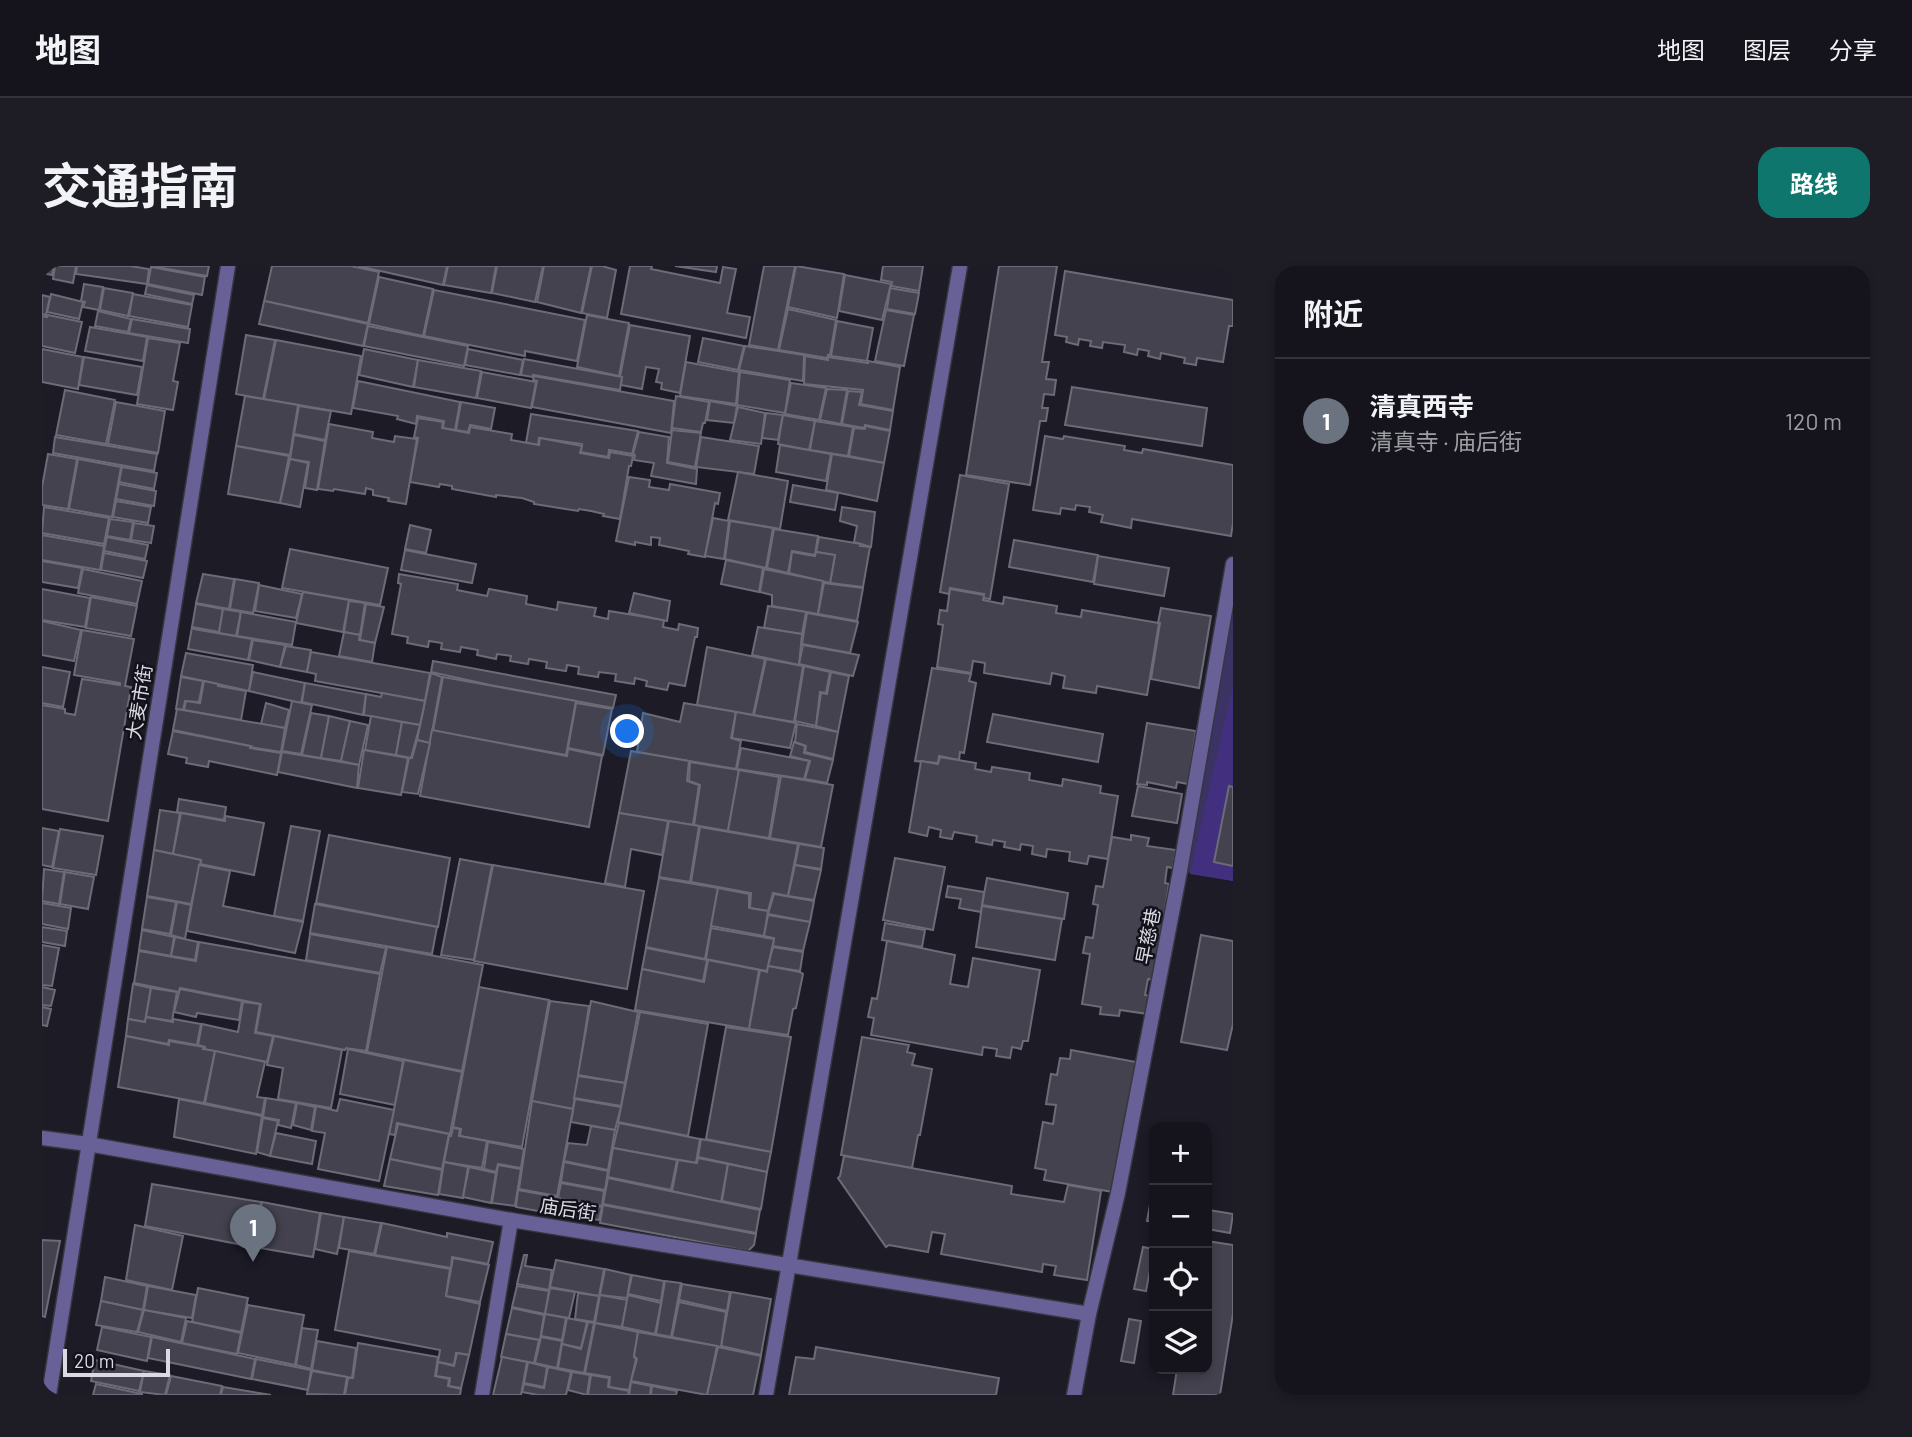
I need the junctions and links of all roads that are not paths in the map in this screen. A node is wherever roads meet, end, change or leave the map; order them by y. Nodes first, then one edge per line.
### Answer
1 (228, 266) edge
2 (960, 266) edge
3 (1233, 564) edge
4 (42, 1138) edge
5 (88, 1144) junction
6 (512, 1220) junction
7 (789, 1264) junction
8 (1089, 1314) junction
9 (49, 1395) edge
10 (482, 1395) edge
11 (766, 1395) edge
12 (1074, 1395) edge

1 - 5 street, 大麦市街
2 - 7 street
3 - 8 street, 早慈巷
4 - 5 street, 庙后街
5 - 6 street, 庙后街
5 - 9 street, 大麦市街
6 - 7 street, 庙后街
6 - 10 street
7 - 8 street, 庙后街
7 - 11 street
8 - 12 street, 早慈巷

